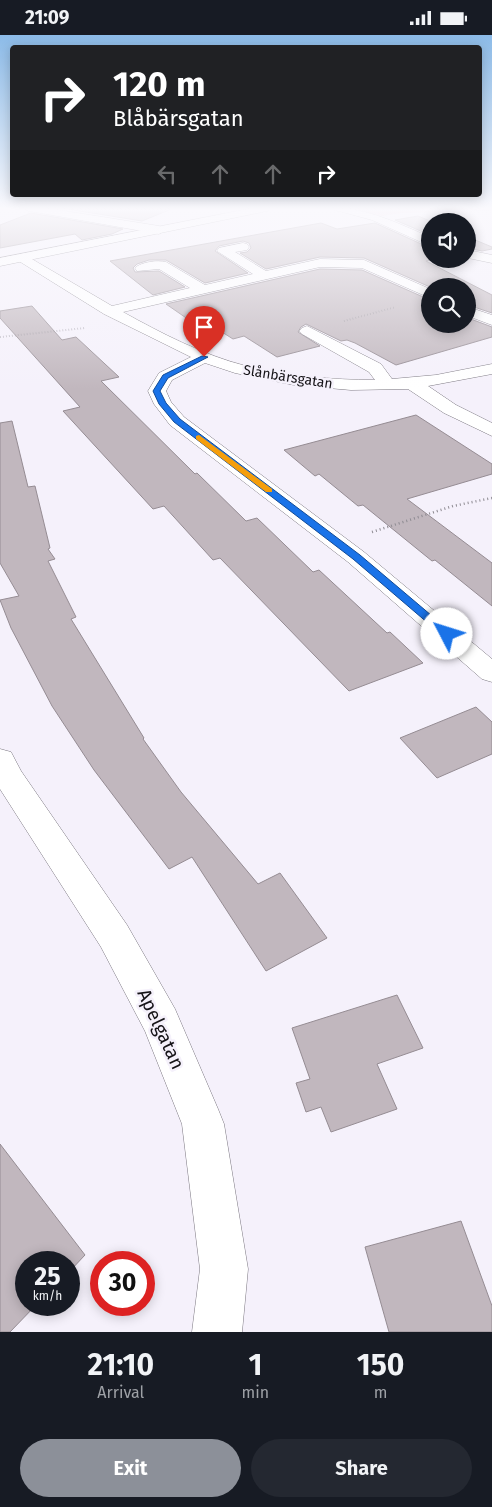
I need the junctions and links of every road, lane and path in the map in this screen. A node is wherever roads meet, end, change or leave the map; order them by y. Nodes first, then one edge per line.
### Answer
1 (38, 269) edge
2 (166, 269) edge
3 (252, 269) edge
4 (297, 269) edge
5 (374, 269) edge
6 (265, 276) junction
7 (203, 290) junction
8 (421, 290) edge
9 (402, 306) dead end
10 (110, 311) junction
11 (476, 314) edge
12 (492, 320) edge
13 (131, 323) junction
14 (307, 331) joint
15 (0, 337) edge
16 (204, 357) junction
17 (492, 369) edge
18 (413, 384) junction
19 (387, 385) junction
20 (492, 429) edge
21 (492, 498) edge
22 (338, 543) junction
23 (492, 673) edge
24 (0, 760) edge
25 (217, 1332) edge

1 - 10 street, Slånbärsgatan
2 - 7 street
3 - 6 street
4 - 6 street
5 - 8 street
6 - 7 street
7 - 10 street
9 - 14 path
10 - 13 street, Slånbärsgatan
11 - 12 street
13 - 15 path
13 - 16 street, Slånbärsgatan
14 - 19 street
16 - 19 street, Slånbärsgatan
16 - 22 street
17 - 18 street, Slånbärsgatan
18 - 19 street, Slånbärsgatan
18 - 20 street
21 - 22 path
22 - 23 street
24 - 25 street, Apelgatan

